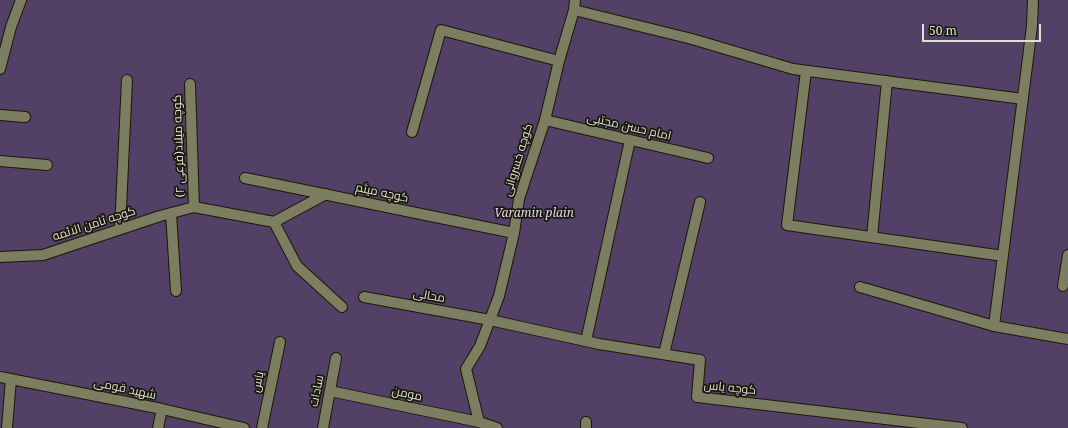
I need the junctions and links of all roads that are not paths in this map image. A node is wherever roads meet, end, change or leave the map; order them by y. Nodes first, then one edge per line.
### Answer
1 (21, 0) edge
2 (1033, 0) edge
3 (574, 5) edge
4 (559, 60) junction
5 (0, 69) edge
6 (806, 71) junction
7 (127, 80) dead end
8 (887, 81) junction
9 (190, 84) dead end
10 (1023, 99) junction
11 (0, 115) edge
12 (25, 117) dead end
13 (545, 120) junction
14 (412, 132) dead end
15 (630, 140) junction
16 (708, 158) dead end
17 (0, 161) edge
18 (47, 166) dead end
19 (245, 178) dead end
20 (326, 194) junction
21 (700, 202) dead end
22 (194, 207) junction
23 (171, 213) junction
24 (274, 222) junction
25 (120, 229) junction
26 (514, 233) junction
27 (872, 237) junction
28 (1068, 255) edge
29 (1003, 256) junction
30 (0, 257) edge
31 (1063, 286) dead end
32 (860, 287) dead end
33 (176, 291) dead end
34 (364, 297) dead end
35 (342, 307) dead end
36 (490, 320) junction
37 (994, 326) junction
38 (1068, 339) edge
39 (586, 341) junction
40 (280, 342) dead end
41 (664, 354) junction
42 (336, 358) dead end
43 (0, 377) edge
44 (11, 379) junction
45 (330, 391) junction
46 (162, 410) junction
47 (479, 422) junction
48 (7, 428) edge
49 (158, 428) edge
50 (244, 428) edge
51 (262, 428) edge
52 (323, 428) edge
53 (497, 428) edge
54 (962, 428) edge

1 - 5 street
2 - 10 street
3 - 4 street, کوچه خسروانی
3 - 6 street
4 - 13 street, کوچه خسروانی
4 - 14 street
6 - 8 street
6 - 27 street
7 - 25 street
8 - 10 street
8 - 27 street
9 - 22 street, کوچه میلاد(فرعی ۲)
10 - 29 street
11 - 12 street
13 - 15 street, امام حسن مجتبی
13 - 26 street, کوچه خسروانی
15 - 16 street, امام حسن مجتبی
15 - 39 street
17 - 18 street
19 - 20 street, کوچه میثم
20 - 24 street
20 - 26 street, کوچه میثم
21 - 41 street
22 - 23 street, کوچه ثامن الائمه
22 - 24 street
23 - 25 street, کوچه ثامن الائمه
23 - 33 street
24 - 35 street
25 - 30 street, کوچه ثامن الائمه
26 - 36 street, کوچه خسروانی
27 - 29 street
28 - 31 street
29 - 37 street
32 - 37 street
34 - 36 street, محالی
36 - 39 street, کوچه یاس
36 - 47 street, کوچه خسروانی
37 - 38 street
39 - 41 street, کوچه یاس
40 - 51 street, یاس
41 - 54 street, کوچه یاس
42 - 45 street, سادات
43 - 44 street, شهید قومی
44 - 46 street, شهید قومی
44 - 48 street
45 - 47 street, مومن
45 - 52 street, سادات
46 - 49 street
46 - 50 street, شهید قومی
47 - 53 street

